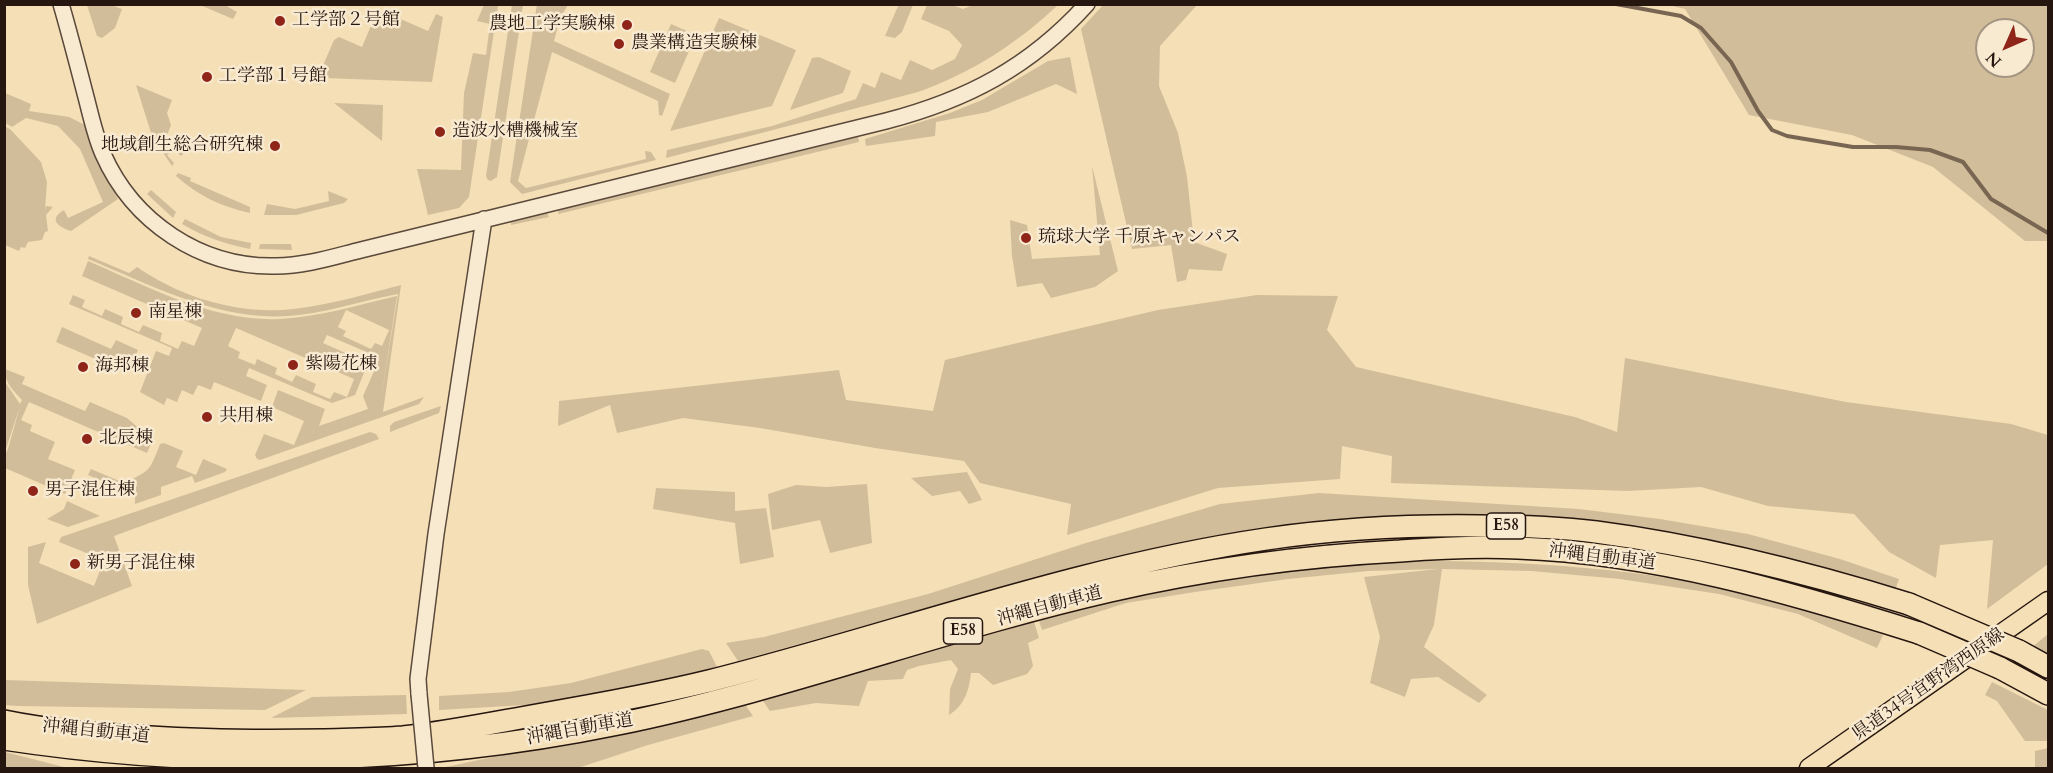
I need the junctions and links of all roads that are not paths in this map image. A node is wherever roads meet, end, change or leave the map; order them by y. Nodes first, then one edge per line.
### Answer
1 (61, 4) edge
2 (1087, 4) edge
3 (484, 219) junction
4 (2049, 601) edge
5 (2049, 667) edge
6 (2049, 694) edge
7 (4, 722) edge
8 (4, 739) edge
9 (426, 768) edge
10 (1809, 768) edge

1 - 3 street
2 - 3 street
3 - 9 street, bridge
4 - 10 main road, 県道34号宜野湾西原線
5 - 7 highway, 沖縄自動車道 / E58, bridge
6 - 8 highway, 沖縄自動車道 / E58, bridge

